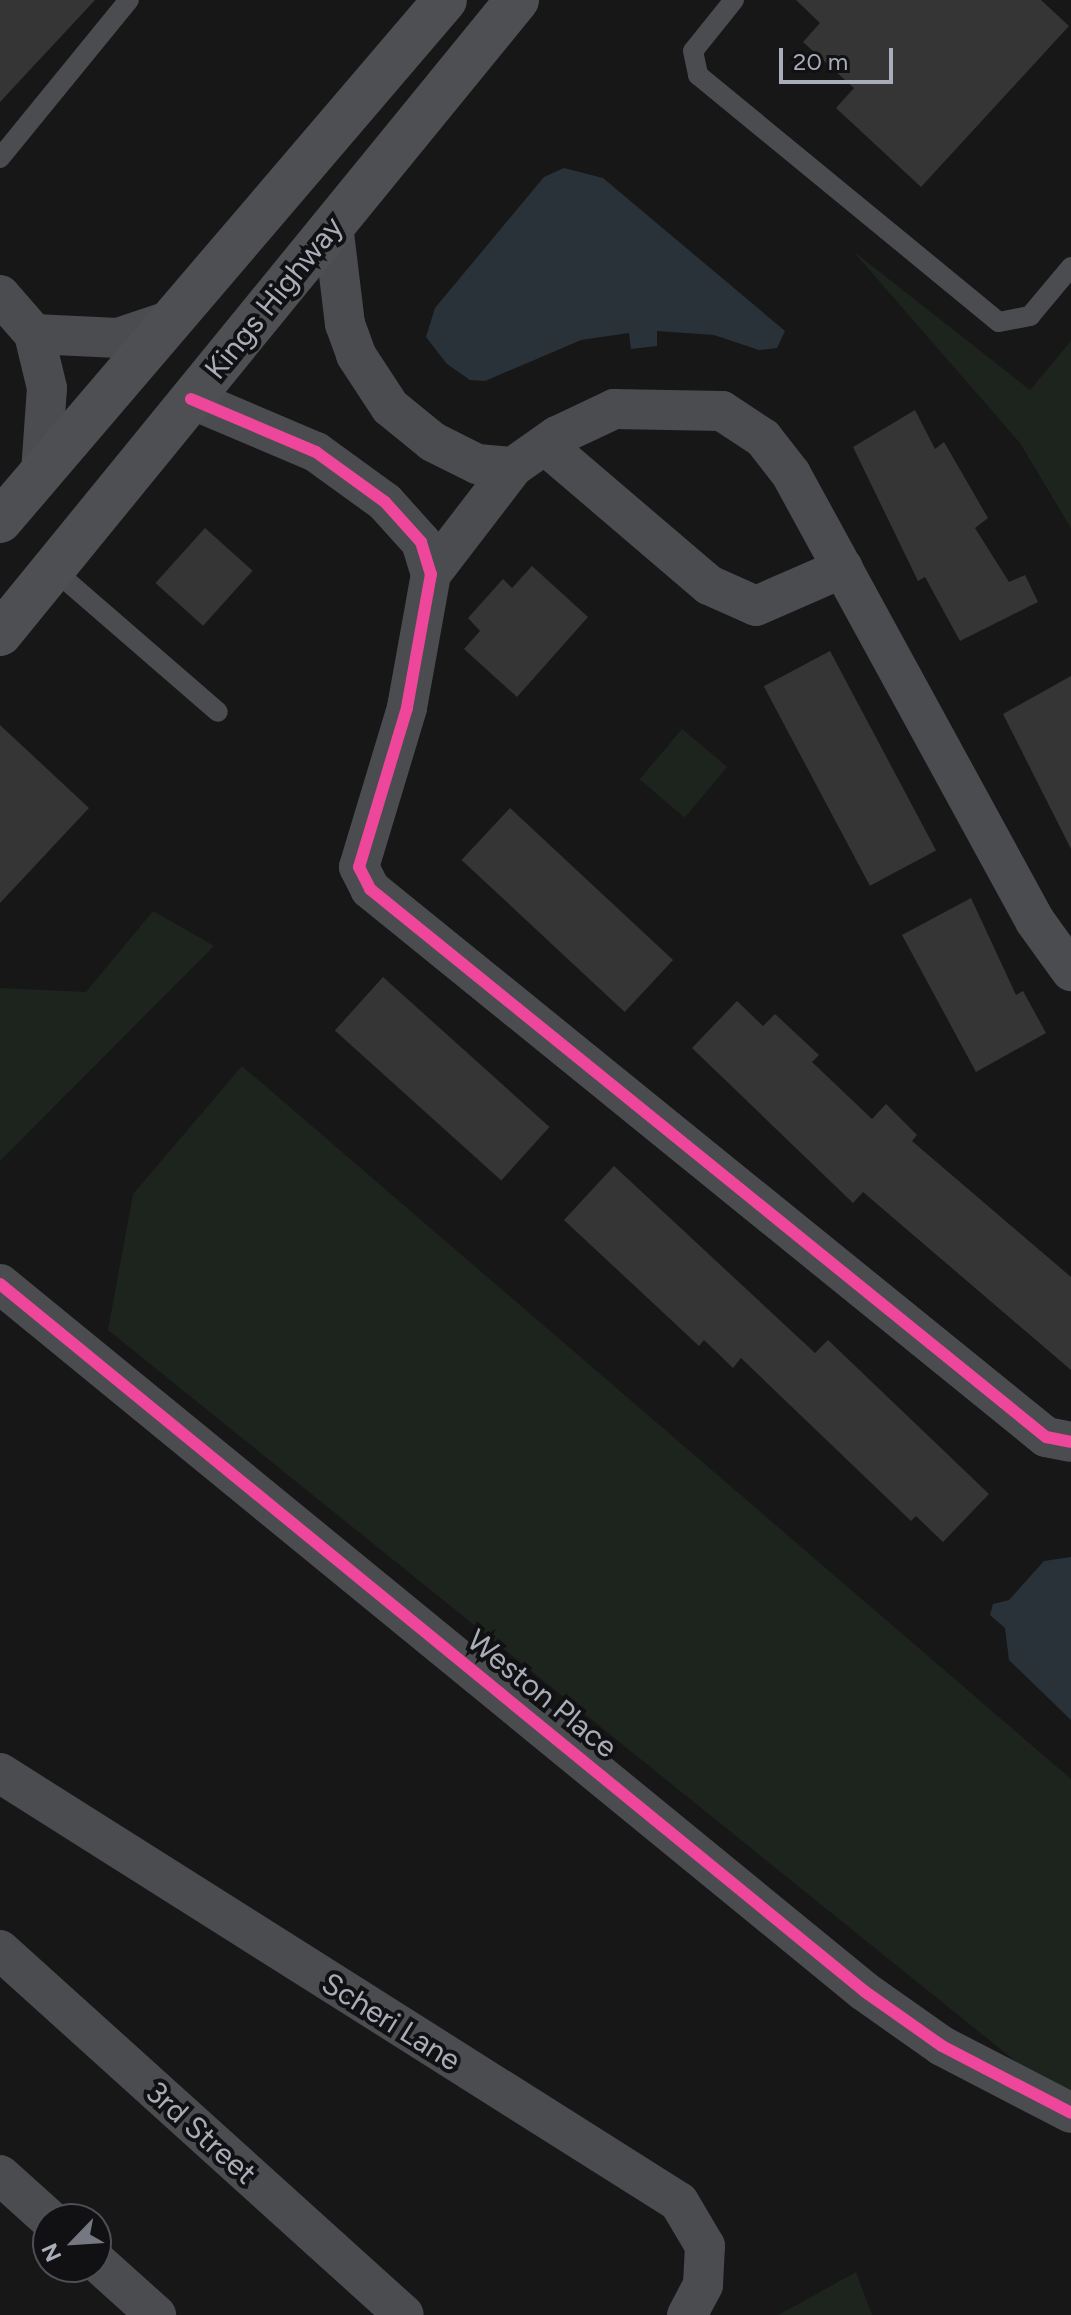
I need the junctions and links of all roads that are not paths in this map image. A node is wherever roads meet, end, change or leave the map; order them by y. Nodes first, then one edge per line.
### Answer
1 (129, 0) edge
2 (445, 0) edge
3 (517, 0) edge
4 (734, 0) edge
5 (0, 158) edge
6 (333, 225) junction
7 (1071, 267) edge
8 (0, 295) edge
9 (174, 319) junction
10 (34, 334) junction
11 (191, 399) junction
12 (529, 456) junction
13 (41, 471) junction
14 (0, 521) edge
15 (843, 568) junction
16 (53, 569) junction
17 (431, 574) junction
18 (0, 634) edge
19 (218, 712) dead end
20 (1071, 971) edge
21 (0, 1284) edge
22 (1071, 1442) edge
23 (0, 1773) edge
24 (0, 1950) edge
25 (1071, 2113) edge
26 (0, 2175) edge
27 (32, 2204) edge
28 (112, 2275) edge
29 (156, 2315) edge
30 (404, 2315) edge
31 (687, 2315) edge

1 - 5 lane
2 - 9 main road, Kings Highway
3 - 6 main road, Kings Highway
4 - 7 lane
6 - 11 main road, Kings Highway
6 - 12 street
8 - 10 street
9 - 10 street
9 - 13 main road, Kings Highway
10 - 13 street
11 - 16 main road, Kings Highway
11 - 17 street
12 - 15 street
12 - 15 street
12 - 17 street
13 - 14 main road, Kings Highway
15 - 20 street
16 - 18 main road, Kings Highway
16 - 19 lane
17 - 22 street
21 - 25 street, Weston Place
23 - 31 street, Scheri Lane
24 - 30 street, 3rd Street
26 - 27 street
28 - 29 street

